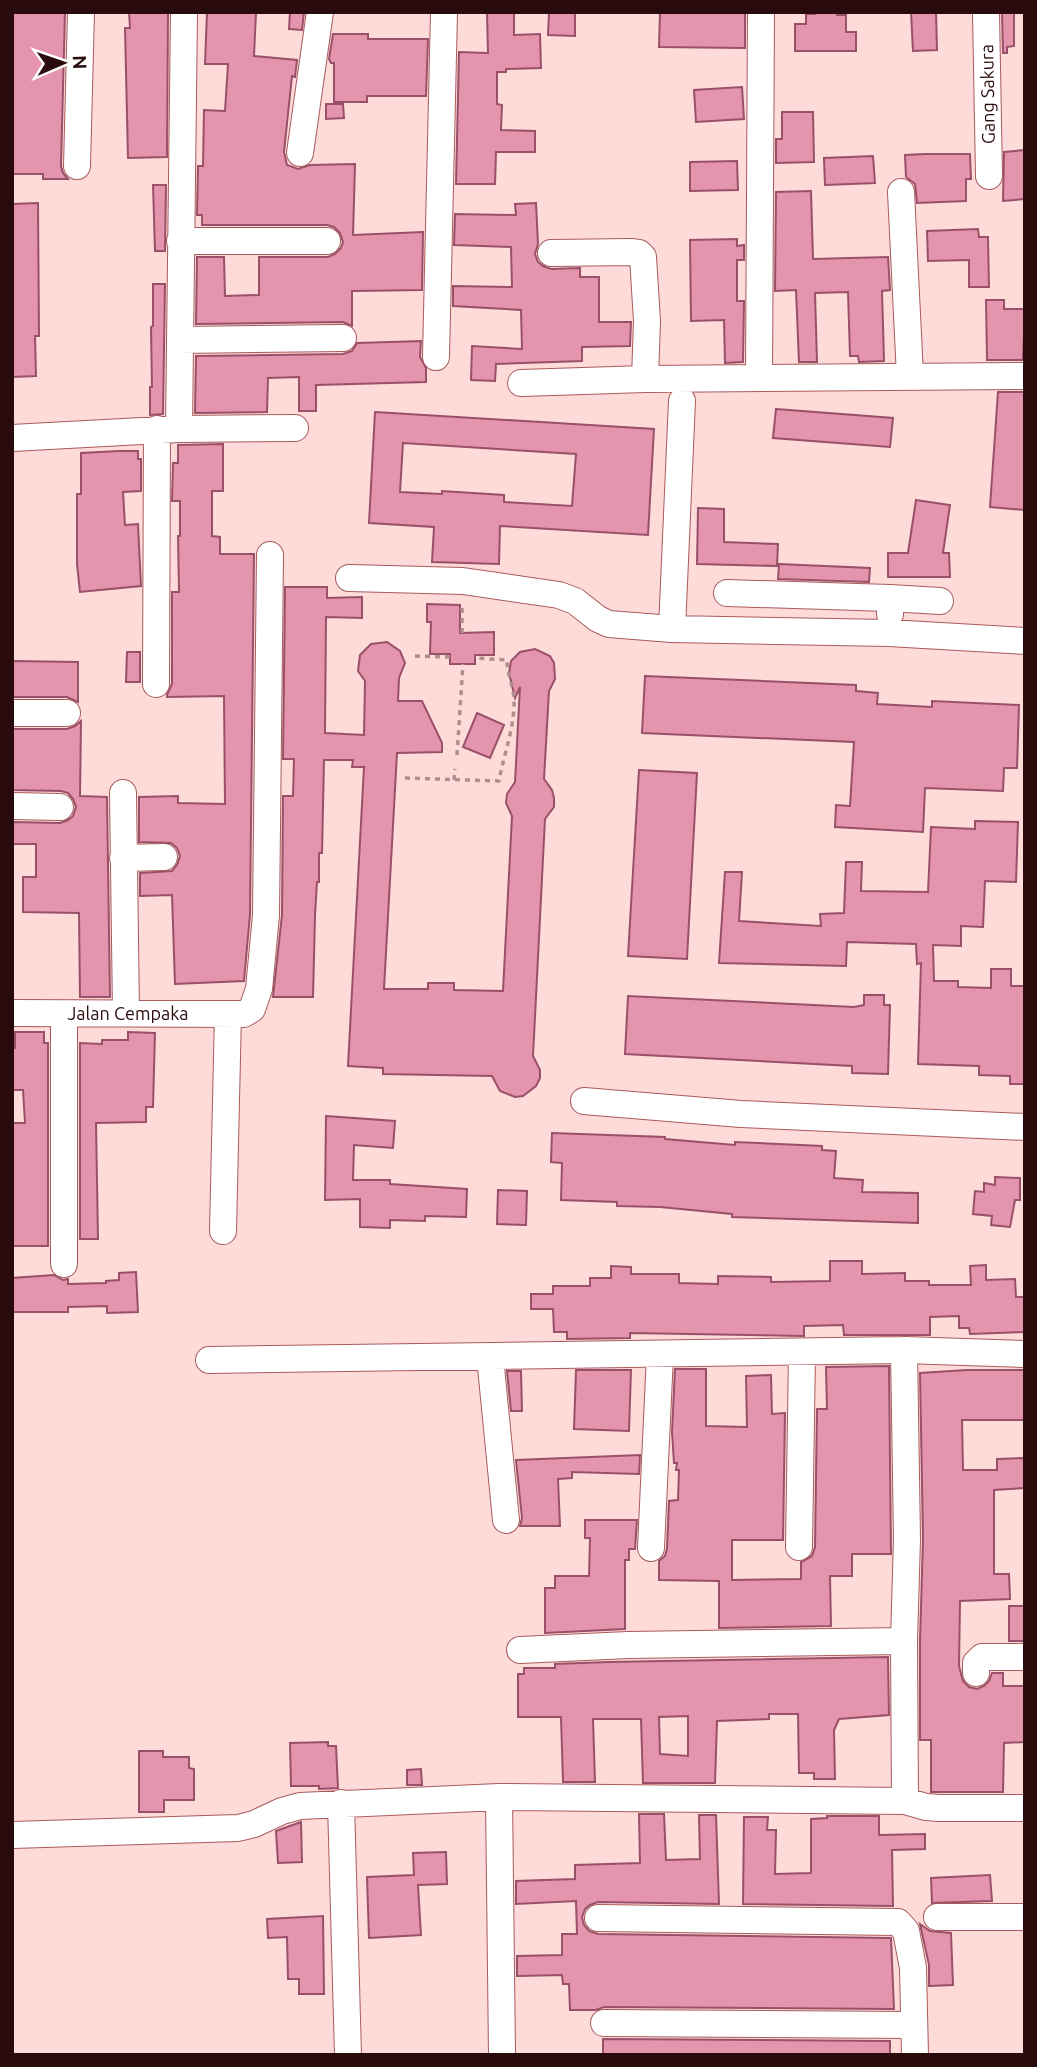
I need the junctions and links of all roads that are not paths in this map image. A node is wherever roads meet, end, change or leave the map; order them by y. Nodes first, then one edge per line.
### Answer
1 (81, 12) edge
2 (184, 12) edge
3 (320, 12) edge
4 (444, 12) edge
5 (761, 12) edge
6 (986, 12) edge
7 (300, 153) dead end
8 (77, 166) dead end
9 (989, 176) dead end
10 (901, 192) dead end
11 (180, 241) junction
12 (327, 241) dead end
13 (551, 253) dead end
14 (343, 338) dead end
15 (180, 340) junction
16 (436, 356) dead end
17 (910, 376) junction
18 (1025, 376) edge
19 (759, 378) junction
20 (645, 379) junction
21 (521, 383) dead end
22 (682, 401) dead end
23 (295, 428) dead end
24 (168, 429) junction
25 (12, 438) edge
26 (270, 555) dead end
27 (349, 578) dead end
28 (727, 593) dead end
29 (890, 598) junction
30 (940, 601) dead end
31 (671, 629) junction
32 (889, 633) junction
33 (1025, 641) edge
34 (156, 684) dead end
35 (12, 713) edge
36 (67, 713) dead end
37 (123, 793) dead end
38 (12, 806) edge
39 (60, 807) dead end
40 (164, 857) dead end
41 (123, 858) junction
42 (12, 1013) edge
43 (126, 1013) junction
44 (64, 1014) junction
45 (236, 1014) junction
46 (584, 1101) dead end
47 (1025, 1127) edge
48 (223, 1231) dead end
49 (64, 1264) dead end
50 (904, 1350) junction
51 (802, 1353) junction
52 (1025, 1354) edge
53 (660, 1355) junction
54 (491, 1357) junction
55 (209, 1360) dead end
56 (506, 1520) dead end
57 (799, 1547) dead end
58 (651, 1548) dead end
59 (904, 1641) junction
60 (520, 1650) dead end
61 (1025, 1657) edge
62 (976, 1673) dead end
63 (499, 1797) junction
64 (905, 1801) junction
65 (341, 1803) junction
66 (1025, 1808) edge
67 (12, 1835) edge
68 (937, 1917) dead end
69 (1025, 1917) edge
70 (598, 1918) dead end
71 (604, 2023) dead end
72 (913, 2025) junction
73 (348, 2055) edge
74 (502, 2055) edge
75 (915, 2055) edge

1 - 8 street
2 - 11 street
3 - 7 street
4 - 16 street
5 - 19 street
6 - 9 street, Gang Sakura
10 - 17 street
11 - 12 street
11 - 15 street
13 - 20 street
14 - 15 street
15 - 24 street
17 - 18 street
17 - 19 street
19 - 20 street
20 - 21 street
22 - 31 street
23 - 24 street
24 - 25 street
24 - 34 street
26 - 45 street
27 - 31 street
28 - 29 street
29 - 30 street
29 - 32 street
31 - 32 street
32 - 33 street
35 - 36 street
37 - 41 street
38 - 39 street
40 - 41 street
41 - 43 street
42 - 44 street, Jalan Cempaka
43 - 44 street, Jalan Cempaka
43 - 45 street, Jalan Cempaka
44 - 49 street
45 - 48 street
46 - 47 street
50 - 51 street
50 - 52 street
50 - 59 street
51 - 53 street
51 - 57 street
53 - 54 street
53 - 58 street
54 - 55 street
54 - 56 street
59 - 60 street
59 - 64 street
61 - 62 street
63 - 64 street
63 - 65 street
63 - 74 street
64 - 66 street
65 - 67 street
65 - 73 street
68 - 69 street
70 - 72 street
71 - 72 street
72 - 75 street

